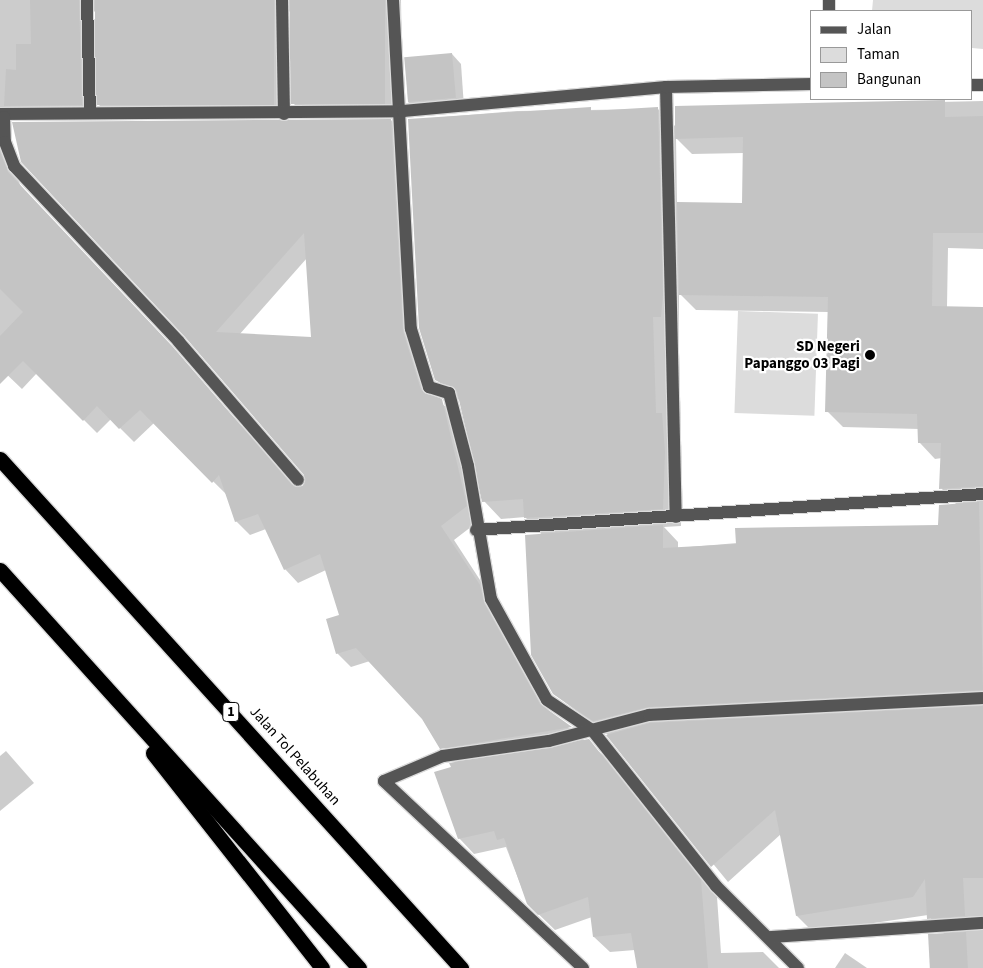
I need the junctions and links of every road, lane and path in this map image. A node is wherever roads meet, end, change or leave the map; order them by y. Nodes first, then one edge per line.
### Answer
1 (87, 0) edge
2 (282, 0) edge
3 (393, 0) edge
4 (810, 84) edge
5 (666, 87) junction
6 (90, 111) junction
7 (403, 111) junction
8 (284, 114) junction
9 (2, 115) edge
10 (0, 458) edge
11 (298, 480) dead end
12 (983, 494) edge
13 (676, 517) junction
14 (476, 530) junction
15 (0, 570) edge
16 (65, 641) junction
17 (983, 698) edge
18 (592, 730) junction
19 (983, 923) edge
20 (770, 937) junction
21 (322, 968) edge
22 (359, 968) edge
23 (461, 968) edge
24 (582, 968) edge
25 (798, 968) edge

1 - 6 street
2 - 8 street
3 - 7 street
4 - 5 street
5 - 7 street
5 - 13 street
6 - 8 street
6 - 9 street
7 - 8 street
7 - 14 street
9 - 11 street
10 - 23 highway, Jalan Tol Pelabuhan / 1
12 - 13 street
13 - 14 street
14 - 18 street
15 - 16 highway
16 - 21 highway
16 - 22 highway
17 - 18 street
18 - 20 street
18 - 24 street
19 - 20 street
20 - 25 street

